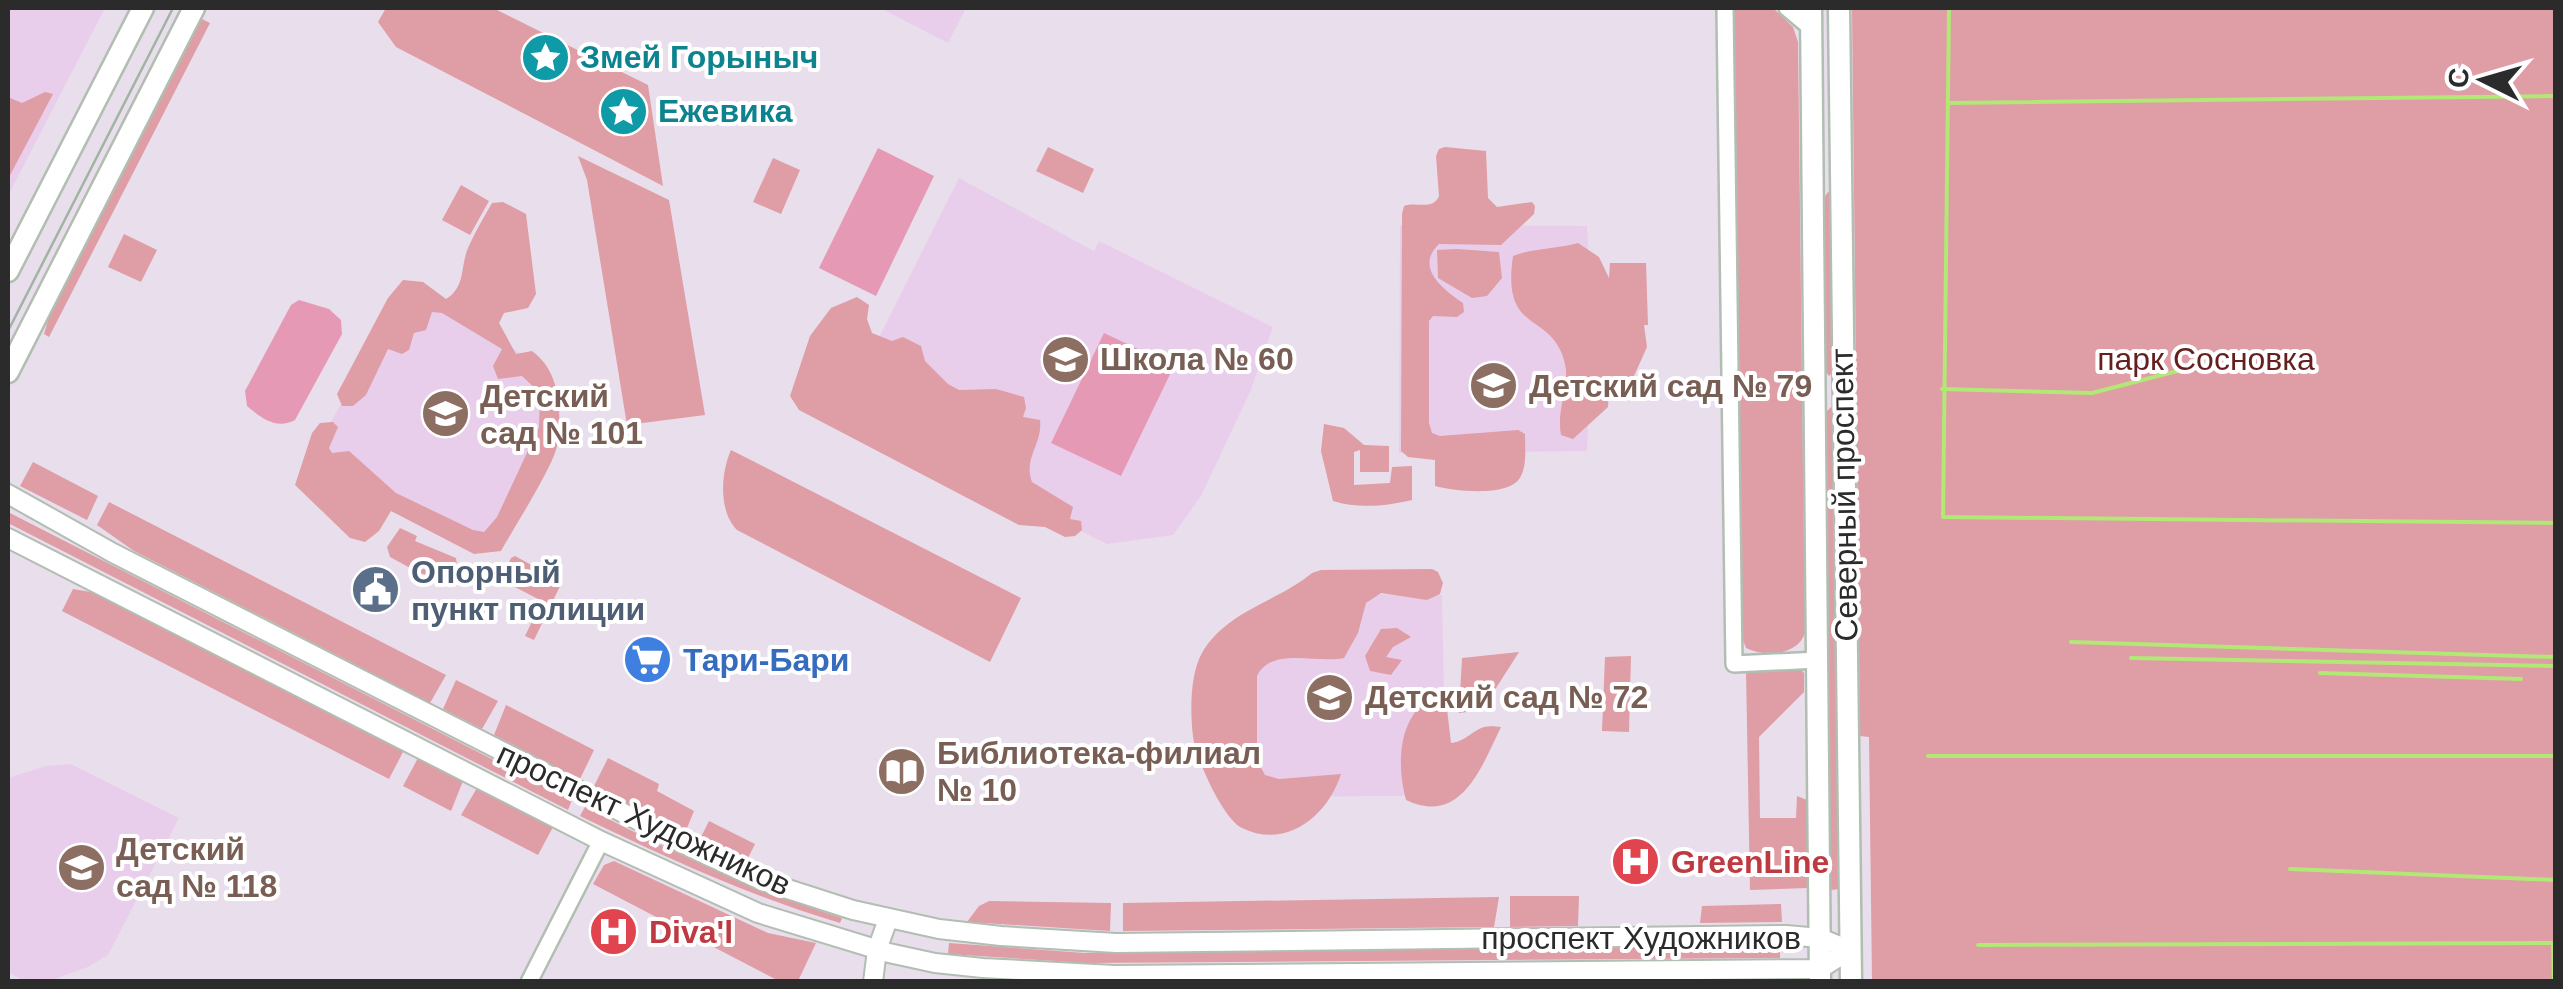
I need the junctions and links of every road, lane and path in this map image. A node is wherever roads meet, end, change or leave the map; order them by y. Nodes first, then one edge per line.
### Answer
1 (143, 8) edge
2 (194, 8) edge
3 (1725, 8) edge
4 (1787, 8) edge
5 (1839, 8) edge
6 (1811, 18) edge
7 (1841, 169) junction
8 (1812, 171) junction
9 (8, 271) edge
10 (8, 372) edge
11 (1815, 402) junction
12 (1843, 402) junction
13 (8, 494) edge
14 (8, 538) edge
15 (1818, 660) junction
16 (602, 841) junction
17 (888, 919) junction
18 (1820, 938) junction
19 (1850, 950) junction
20 (883, 951) junction
21 (1820, 975) edge
22 (530, 982) edge
23 (872, 982) edge
24 (884, 982) edge
25 (1851, 982) edge

1 - 9 main road
2 - 10 main road
3 - 15 street
4 - 6 street
5 - 7 main road, Северный проспект
6 - 8 main road, Северный проспект
7 - 8 main road
7 - 12 main road, Северный проспект
8 - 11 main road, Северный проспект
11 - 12 main road
11 - 15 main road, Северный проспект
12 - 19 main road, Северный проспект
13 - 17 street, проспект Художников
14 - 16 street, проспект Художников
15 - 18 main road, Северный проспект
16 - 20 street, проспект Художников
16 - 22 street
17 - 18 street, проспект Художников
17 - 20 street
18 - 19 street, проспект Художников
18 - 21 main road, Северный проспект
19 - 21 street, проспект Художников
19 - 25 main road, Северный проспект
20 - 21 street, проспект Художников
20 - 23 street
20 - 24 street

